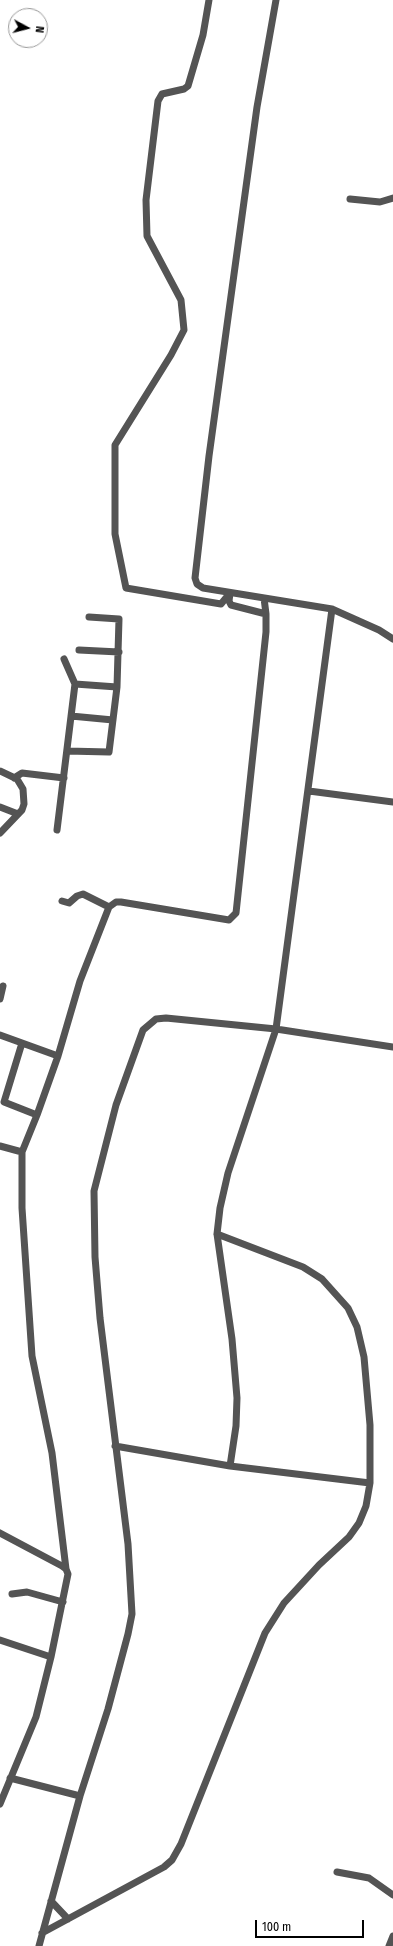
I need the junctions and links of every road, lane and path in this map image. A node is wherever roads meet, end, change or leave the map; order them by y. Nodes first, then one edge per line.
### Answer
1 (209, 0) edge
2 (276, 0) edge
3 (393, 198) edge
4 (350, 199) dead end
5 (230, 593) junction
6 (264, 598) junction
7 (332, 609) junction
8 (266, 614) junction
9 (89, 617) dead end
10 (393, 639) edge
11 (79, 650) dead end
12 (119, 652) junction
13 (64, 659) dead end
14 (76, 684) junction
15 (117, 687) junction
16 (71, 716) junction
17 (113, 720) junction
18 (67, 751) junction
19 (0, 771) edge
20 (14, 778) junction
21 (64, 778) junction
22 (308, 791) junction
23 (393, 802) edge
24 (0, 807) edge
25 (18, 814) junction
26 (57, 830) dead end
27 (0, 833) edge
28 (62, 901) dead end
29 (109, 907) junction
30 (3, 986) dead end
31 (0, 1000) edge
32 (276, 1029) junction
33 (0, 1034) edge
34 (22, 1043) junction
35 (393, 1047) edge
36 (58, 1056) junction
37 (2, 1101) edge
38 (38, 1115) junction
39 (0, 1146) edge
40 (22, 1152) junction
41 (217, 1234) junction
42 (115, 1446) junction
43 (230, 1466) junction
44 (370, 1483) junction
45 (0, 1533) edge
46 (66, 1569) junction
47 (12, 1594) dead end
48 (63, 1602) junction
49 (0, 1640) edge
50 (51, 1656) junction
51 (10, 1778) junction
52 (80, 1796) junction
53 (0, 1804) edge
54 (337, 1872) dead end
55 (393, 1895) edge
56 (51, 1901) junction
57 (68, 1919) junction
58 (42, 1932) junction
59 (393, 1936) edge
60 (39, 1946) edge
61 (389, 1946) edge

1 - 5 street
2 - 5 street
3 - 4 street
5 - 6 street
5 - 8 street
6 - 7 street
6 - 8 street
7 - 10 street
7 - 22 street
8 - 29 street
9 - 12 street
11 - 12 street
12 - 15 street
13 - 14 street
14 - 15 street
14 - 16 street
15 - 17 street
16 - 17 street
16 - 18 street
17 - 18 street
18 - 21 street
19 - 20 street
20 - 21 street
20 - 25 street
21 - 26 street
22 - 23 street
22 - 32 street
24 - 25 street
25 - 27 street
28 - 29 street
29 - 36 street
30 - 31 street
32 - 35 street
32 - 41 street
32 - 42 street
33 - 34 street
34 - 36 street
34 - 37 street
36 - 38 street
37 - 38 street
38 - 40 street
39 - 40 street
40 - 46 street
41 - 43 street
41 - 44 street
42 - 43 street
42 - 52 street
43 - 44 street
44 - 57 street
45 - 46 street
46 - 48 street
47 - 48 street
48 - 50 street
49 - 50 street
50 - 51 street
51 - 52 street
51 - 53 street
52 - 56 street
54 - 55 street
56 - 57 street
56 - 58 street
57 - 58 street
58 - 60 street
59 - 61 street

